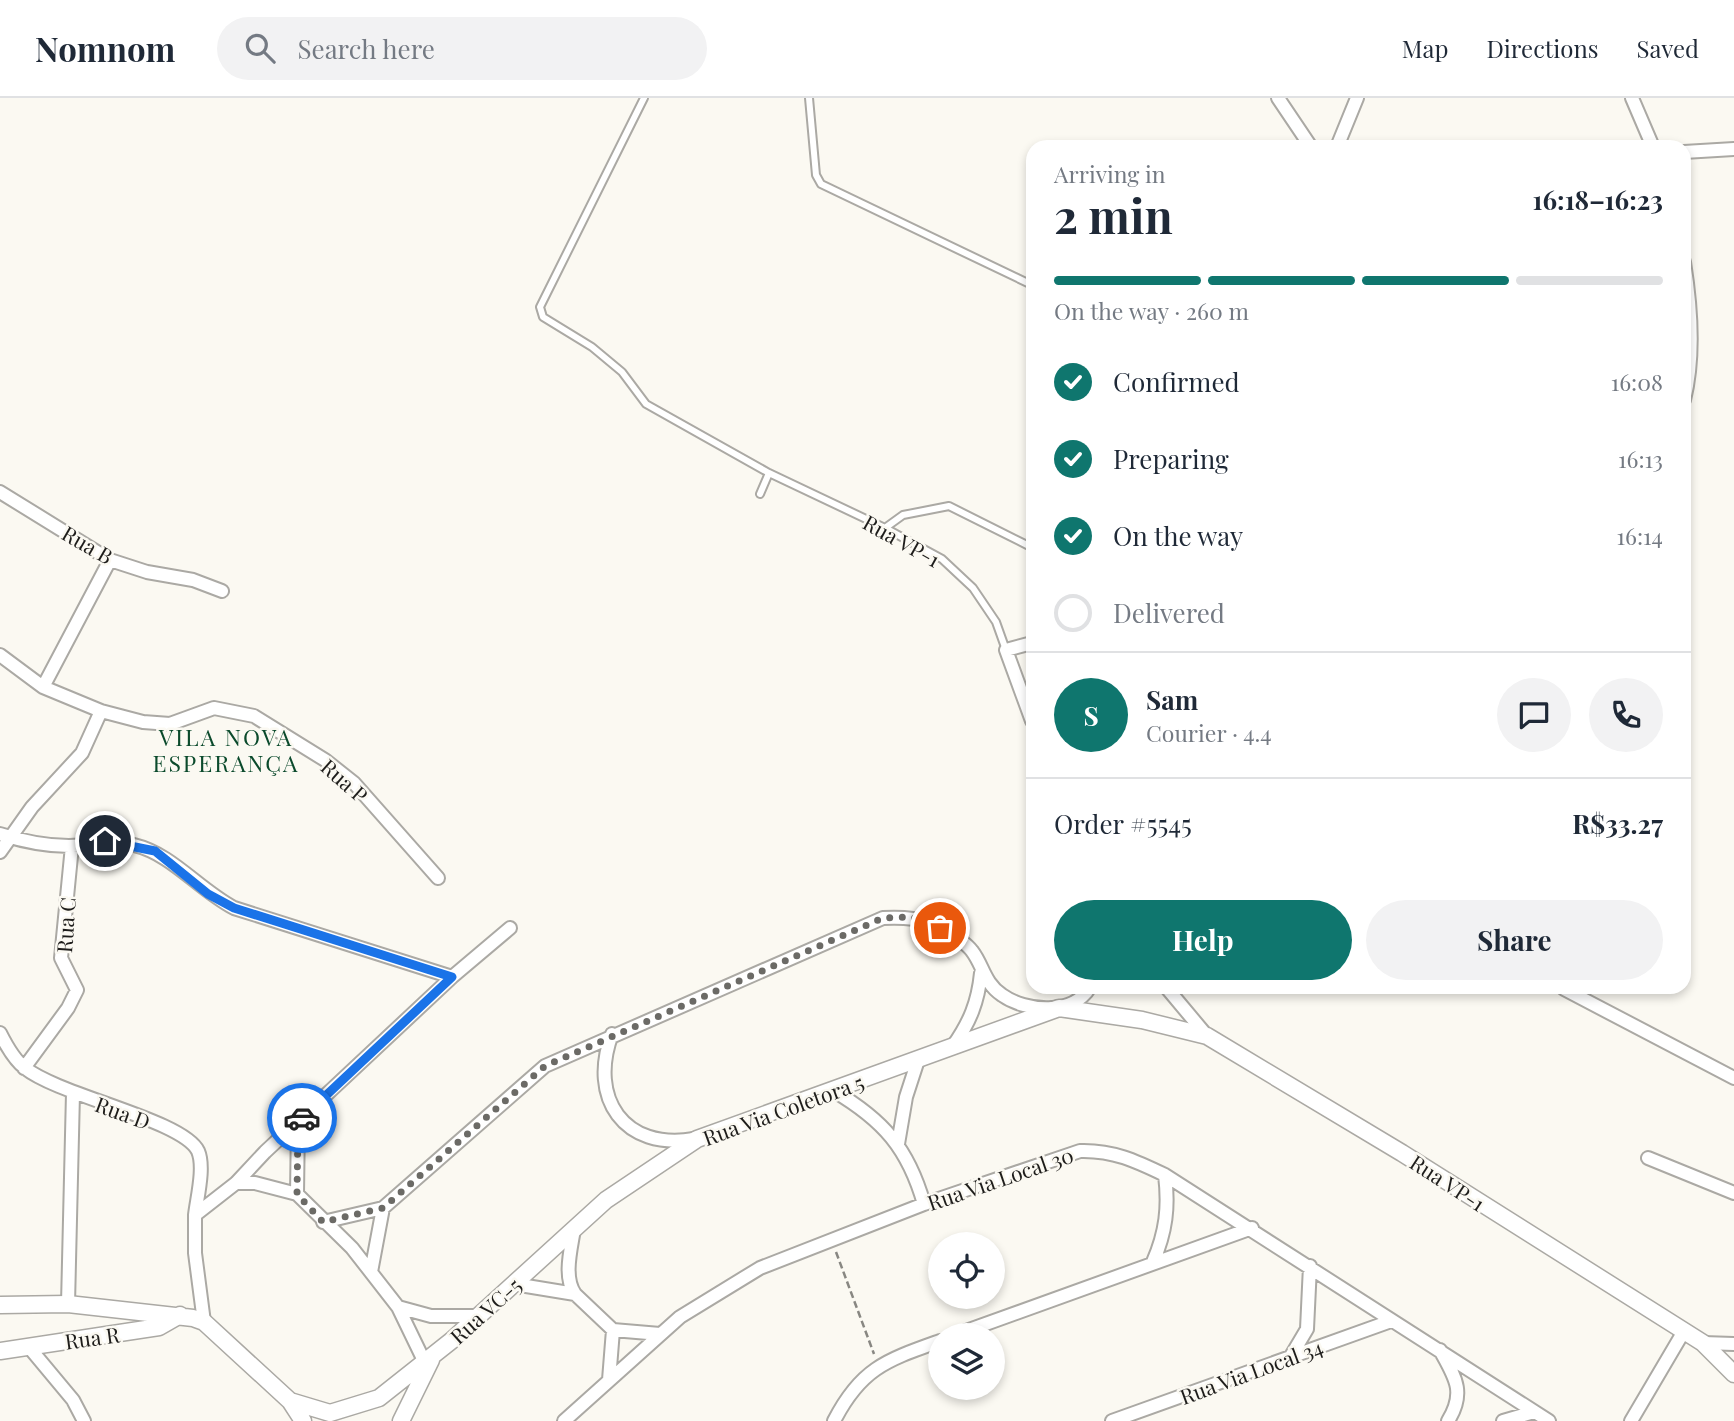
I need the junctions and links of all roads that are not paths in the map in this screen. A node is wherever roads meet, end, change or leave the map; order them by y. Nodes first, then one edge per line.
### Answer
1 (644, 98) edge
2 (808, 98) edge
3 (1278, 98) edge
4 (1357, 98) edge
5 (1632, 98) edge
6 (1306, 140) edge
7 (1340, 140) edge
8 (1650, 140) edge
9 (1734, 149) edge
10 (1691, 152) edge
11 (1026, 282) edge
12 (769, 473) junction
13 (0, 492) edge
14 (760, 494) dead end
15 (885, 527) junction
16 (1026, 544) edge
17 (110, 560) junction
18 (222, 591) dead end
19 (1026, 645) edge
20 (1006, 650) junction
21 (0, 655) edge
22 (43, 687) junction
23 (1026, 695) edge
24 (101, 711) junction
25 (6, 836) edge
26 (72, 846) junction
27 (0, 852) edge
28 (438, 878) dead end
29 (510, 928) dead end
30 (981, 973) junction
31 (452, 977) junction
32 (1086, 994) edge
33 (1172, 994) edge
34 (1574, 994) edge
35 (1059, 1009) junction
36 (0, 1033) edge
37 (612, 1034) junction
38 (1207, 1036) junction
39 (952, 1048) junction
40 (918, 1060) junction
41 (24, 1068) junction
42 (1734, 1078) edge
43 (834, 1091) junction
44 (73, 1093) junction
45 (298, 1122) junction
46 (697, 1139) junction
47 (898, 1144) junction
48 (1648, 1158) dead end
49 (1165, 1175) junction
50 (236, 1183) junction
51 (1734, 1193) edge
52 (297, 1194) junction
53 (924, 1204) junction
54 (383, 1208) junction
55 (195, 1215) junction
56 (323, 1222) junction
57 (1252, 1228) junction
58 (574, 1229) junction
59 (1153, 1262) junction
60 (537, 1263) joint
61 (1310, 1266) junction
62 (371, 1272) junction
63 (514, 1284) junction
64 (575, 1294) junction
65 (68, 1304) junction
66 (0, 1305) edge
67 (398, 1307) junction
68 (180, 1315) junction
69 (480, 1316) junction
70 (1391, 1321) junction
71 (204, 1322) junction
72 (987, 1323) edge
73 (613, 1330) junction
74 (1684, 1331) junction
75 (660, 1334) junction
76 (1703, 1343) junction
77 (1734, 1344) edge
78 (928, 1345) edge
79 (28, 1346) junction
80 (1438, 1347) junction
81 (0, 1352) edge
82 (1292, 1356) junction
83 (428, 1363) junction
84 (1734, 1374) edge
85 (609, 1380) junction
86 (379, 1398) junction
87 (290, 1401) junction
88 (1534, 1412) junction
89 (325, 1417) edge
90 (403, 1419) edge
91 (84, 1421) edge
92 (303, 1421) edge
93 (564, 1421) edge
94 (834, 1421) edge
95 (1112, 1421) edge
96 (1448, 1421) edge
97 (1503, 1421) edge
98 (1549, 1421) edge
99 (1631, 1421) edge

1 - 12 lane, Rua VP-1
2 - 11 lane
3 - 6 street
4 - 7 street
5 - 8 street
9 - 10 street
12 - 14 lane
12 - 15 lane, Rua VP-1
13 - 17 street, Rua B
15 - 16 lane
15 - 20 lane, Rua VP-1
17 - 18 street, Rua B
17 - 22 street
19 - 20 street
20 - 23 street, Rua VP-1
21 - 22 street, Rua P
22 - 24 street, Rua P
24 - 25 street
24 - 28 street, Rua P
25 - 26 street
25 - 27 street
26 - 31 street
26 - 41 street, Rua C
29 - 31 street
30 - 35 street
30 - 37 street
30 - 39 street
31 - 45 street
32 - 35 street, Rua Via Coletora 5
33 - 38 street, Rua VP-1
34 - 42 street
35 - 38 street, Rua Via Coletora 5
35 - 39 street, Rua Via Coletora 5
36 - 41 street, Rua D
37 - 46 street
37 - 54 street
38 - 74 street, Rua VP-1
39 - 40 street, Rua Via Coletora 5
40 - 43 street, Rua Via Coletora 5
40 - 47 street
41 - 44 street, Rua D
43 - 46 street, Rua Via Coletora 5
43 - 47 street
44 - 55 street, Rua D
44 - 65 street
45 - 50 street
45 - 52 street
46 - 58 street, Rua Via Coletora 5
47 - 53 street
48 - 51 street
49 - 53 street, Rua Via Local 30
49 - 57 street, Rua Via Local 30
49 - 59 street
50 - 52 street
50 - 55 street
52 - 56 street
53 - 75 street, Rua Via Local 30
54 - 56 street
54 - 62 street
55 - 71 street, Rua D
56 - 62 street
57 - 59 street
57 - 61 street, Rua Via Local 30
58 - 60 street, Rua Via Coletora 5
58 - 64 street
59 - 72 street
60 - 63 street, Rua VC-5
61 - 70 street, Rua Via Local 30
61 - 82 street
62 - 67 street
63 - 64 street
63 - 69 street, Rua VC-5
64 - 73 street
65 - 66 street
65 - 68 street
67 - 69 street
67 - 83 street
68 - 71 street
68 - 79 street, Rua R
69 - 83 street, Rua VC-5
70 - 80 street, Rua Via Local 30
70 - 82 street, Rua Via Local 34
71 - 87 street
73 - 75 street
73 - 85 street
74 - 76 street, Rua VP-1
74 - 99 street
75 - 85 street, Rua Via Local 30
76 - 77 street
76 - 84 street, Rua VP-1
78 - 94 street
79 - 81 street, Rua R
79 - 91 street
80 - 88 street, Rua Via Local 30
80 - 96 street
82 - 95 street, Rua Via Local 34
83 - 86 street, Rua VC-5
83 - 90 street, Rua VC-5
85 - 93 street, Rua Via Local 30
86 - 89 street, Rua VC-5
86 - 90 street
87 - 89 street, Rua VC-5
87 - 92 street
88 - 97 street
88 - 98 street, Rua Via Local 30

